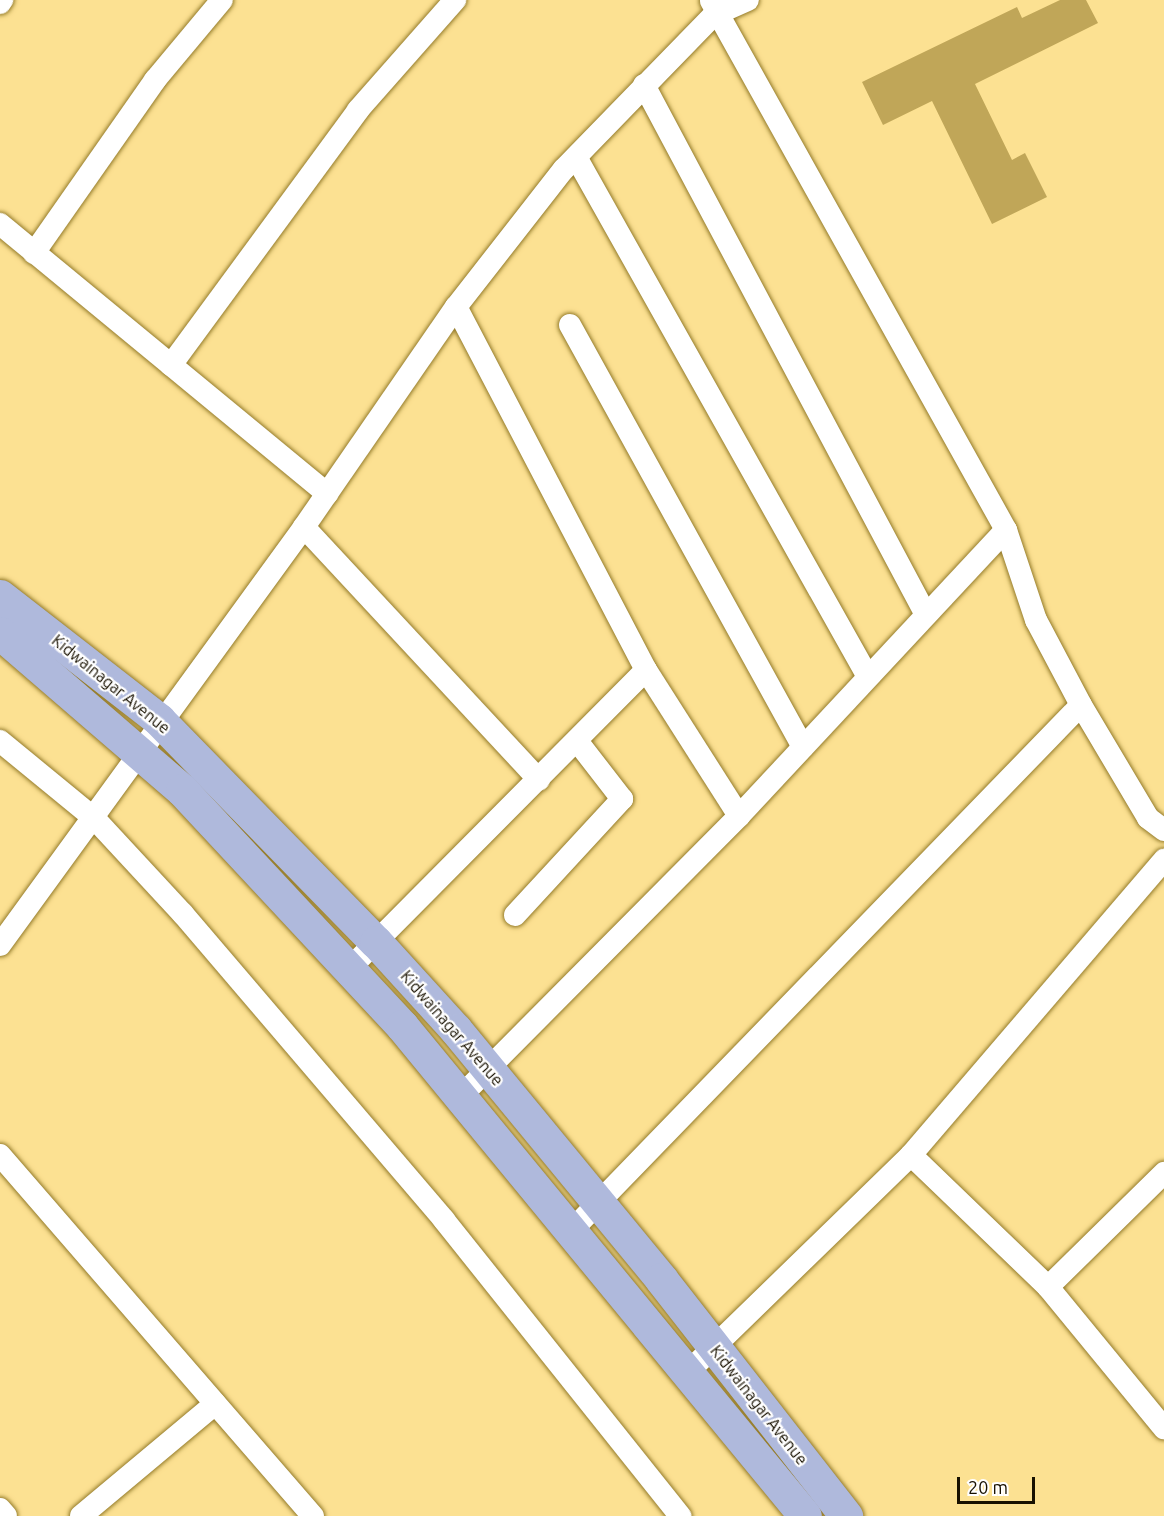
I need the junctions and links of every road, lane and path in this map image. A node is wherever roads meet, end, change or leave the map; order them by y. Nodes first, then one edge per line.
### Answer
1 (222, 0) edge
2 (455, 0) edge
3 (748, 0) edge
4 (712, 8) edge
5 (644, 85) junction
6 (576, 157) junction
7 (0, 224) edge
8 (34, 253) junction
9 (456, 307) junction
10 (570, 326) dead end
11 (171, 365) junction
12 (327, 494) junction
13 (304, 527) junction
14 (1006, 530) junction
15 (0, 596) edge
16 (926, 615) junction
17 (0, 633) edge
18 (646, 670) junction
19 (868, 677) junction
20 (1081, 705) junction
21 (159, 720) junction
22 (0, 741) edge
23 (577, 741) junction
24 (803, 747) junction
25 (142, 752) junction
26 (539, 780) junction
27 (739, 816) junction
28 (95, 819) junction
29 (1164, 830) edge
30 (1164, 860) edge
31 (515, 915) dead end
32 (376, 942) junction
33 (0, 945) edge
34 (350, 968) junction
35 (490, 1071) junction
36 (461, 1096) junction
37 (0, 1155) edge
38 (910, 1155) junction
39 (1164, 1173) edge
40 (598, 1206) junction
41 (572, 1230) junction
42 (1048, 1287) junction
43 (715, 1348) junction
44 (688, 1372) junction
45 (215, 1404) junction
46 (1164, 1428) edge
47 (0, 1509) edge
48 (830, 1511) edge
49 (6, 1516) edge
50 (81, 1516) edge
51 (313, 1516) edge
52 (680, 1516) edge
53 (805, 1516) edge

1 - 8 street
2 - 11 street
3 - 4 street
4 - 5 street
4 - 14 street
5 - 6 street
5 - 16 street
6 - 9 street
6 - 19 street
7 - 8 street
8 - 11 street
9 - 12 street
9 - 18 street
10 - 24 street
11 - 12 street
12 - 13 street
13 - 21 street
13 - 26 street
14 - 16 street
14 - 20 street
15 - 21 main road, Kidwainagar Avenue
16 - 19 street
17 - 25 main road, Kidwainagar Avenue
18 - 23 street
18 - 27 street
19 - 24 street
20 - 29 street
20 - 40 street
21 - 25 street
21 - 32 main road, Kidwainagar Avenue
22 - 28 street
23 - 26 street
23 - 31 street
24 - 27 street
25 - 28 street
25 - 34 main road, Kidwainagar Avenue
26 - 32 street
27 - 35 street
28 - 33 street
28 - 52 street
30 - 38 street
32 - 34 street
32 - 35 main road, Kidwainagar Avenue
34 - 36 main road, Kidwainagar Avenue
35 - 36 street
35 - 40 main road, Kidwainagar Avenue
36 - 41 main road, Kidwainagar Avenue
37 - 45 street
38 - 42 street
38 - 43 street
39 - 42 street
40 - 41 street
40 - 43 main road, Kidwainagar Avenue
41 - 44 main road, Kidwainagar Avenue
42 - 46 street
43 - 44 street
43 - 48 main road, Kidwainagar Avenue
44 - 53 main road, Kidwainagar Avenue
45 - 50 street
45 - 51 street
47 - 49 street

